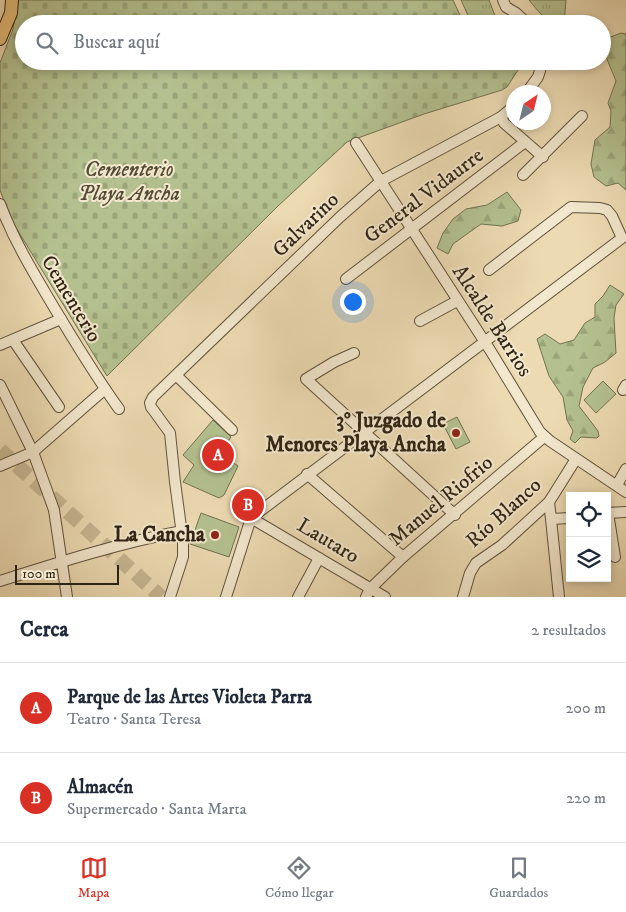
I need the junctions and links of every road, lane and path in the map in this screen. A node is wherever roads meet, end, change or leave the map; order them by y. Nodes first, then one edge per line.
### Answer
1 (12, 0) edge
2 (503, 0) edge
3 (518, 15) edge
4 (0, 39) edge
5 (540, 70) edge
6 (532, 85) edge
7 (506, 113) edge
8 (582, 116) dead end
9 (501, 117) junction
10 (525, 142) junction
11 (356, 143) dead end
12 (542, 157) junction
13 (523, 176) dead end
14 (381, 181) junction
15 (0, 204) edge
16 (411, 229) junction
17 (5, 232) edge
18 (490, 270) dead end
19 (346, 279) dead end
20 (457, 300) junction
21 (61, 319) junction
22 (420, 321) dead end
23 (13, 340) junction
24 (484, 342) junction
25 (0, 345) edge
26 (354, 354) dead end
27 (177, 376) junction
28 (0, 385) edge
29 (105, 390) junction
30 (59, 408) dead end
31 (119, 408) dead end
32 (232, 430) dead end
33 (365, 432) junction
34 (544, 437) junction
35 (34, 452) junction
36 (576, 459) junction
37 (0, 466) edge
38 (626, 469) edge
39 (307, 474) junction
40 (617, 485) junction
41 (626, 492) edge
42 (549, 502) junction
43 (626, 512) edge
44 (611, 513) edge
45 (455, 515) junction
46 (251, 518) junction
47 (566, 518) edge
48 (551, 519) junction
49 (182, 531) junction
50 (611, 532) edge
51 (403, 557) junction
52 (615, 557) dead end
53 (319, 558) junction
54 (62, 562) junction
55 (0, 581) edge
56 (368, 593) edge
57 (67, 597) edge
58 (170, 597) edge
59 (226, 597) edge
60 (298, 597) edge
61 (385, 597) edge
62 (463, 597) edge
63 (560, 597) edge

1 - 4 main road
2 - 3 street
5 - 6 street
7 - 9 street, Galvarino
8 - 12 street
9 - 10 street
9 - 14 street, Galvarino
10 - 12 street
10 - 16 street, General Vidaurre
11 - 14 street, Alcalde Barrios
12 - 13 street
14 - 16 street, Alcalde Barrios
14 - 27 street, Galvarino
15 - 17 street, Cementerio
16 - 19 street, General Vidaurre
16 - 20 street, Alcalde Barrios
17 - 21 street, Cementerio
18 - 24 street
20 - 22 street
20 - 24 street, Alcalde Barrios
21 - 23 street
21 - 29 street, Cementerio
23 - 25 street
23 - 30 street
24 - 33 street
24 - 34 street, Alcalde Barrios
26 - 33 street
27 - 32 street
27 - 49 street, Galvarino
28 - 35 street
29 - 31 street, Cementerio
29 - 35 street
33 - 39 street
33 - 45 street
34 - 36 street, Alcalde Barrios
34 - 45 street, Manuel Riofrio
35 - 37 street
35 - 54 street
36 - 40 street, Alcalde Barrios
36 - 42 street, Río Blanco
38 - 40 street
39 - 46 street
39 - 51 street
40 - 41 street, Alcalde Barrios
42 - 48 street
42 - 62 street, Río Blanco
43 - 44 street
45 - 51 street, Manuel Riofrio
46 - 53 street, Lautaro
46 - 59 street
47 - 48 street
48 - 63 street
49 - 54 street
49 - 58 street
50 - 52 street
51 - 56 street, Manuel Riofrio
53 - 56 street, Lautaro
53 - 60 street
54 - 55 street
54 - 57 street
56 - 61 street, Lautaro

